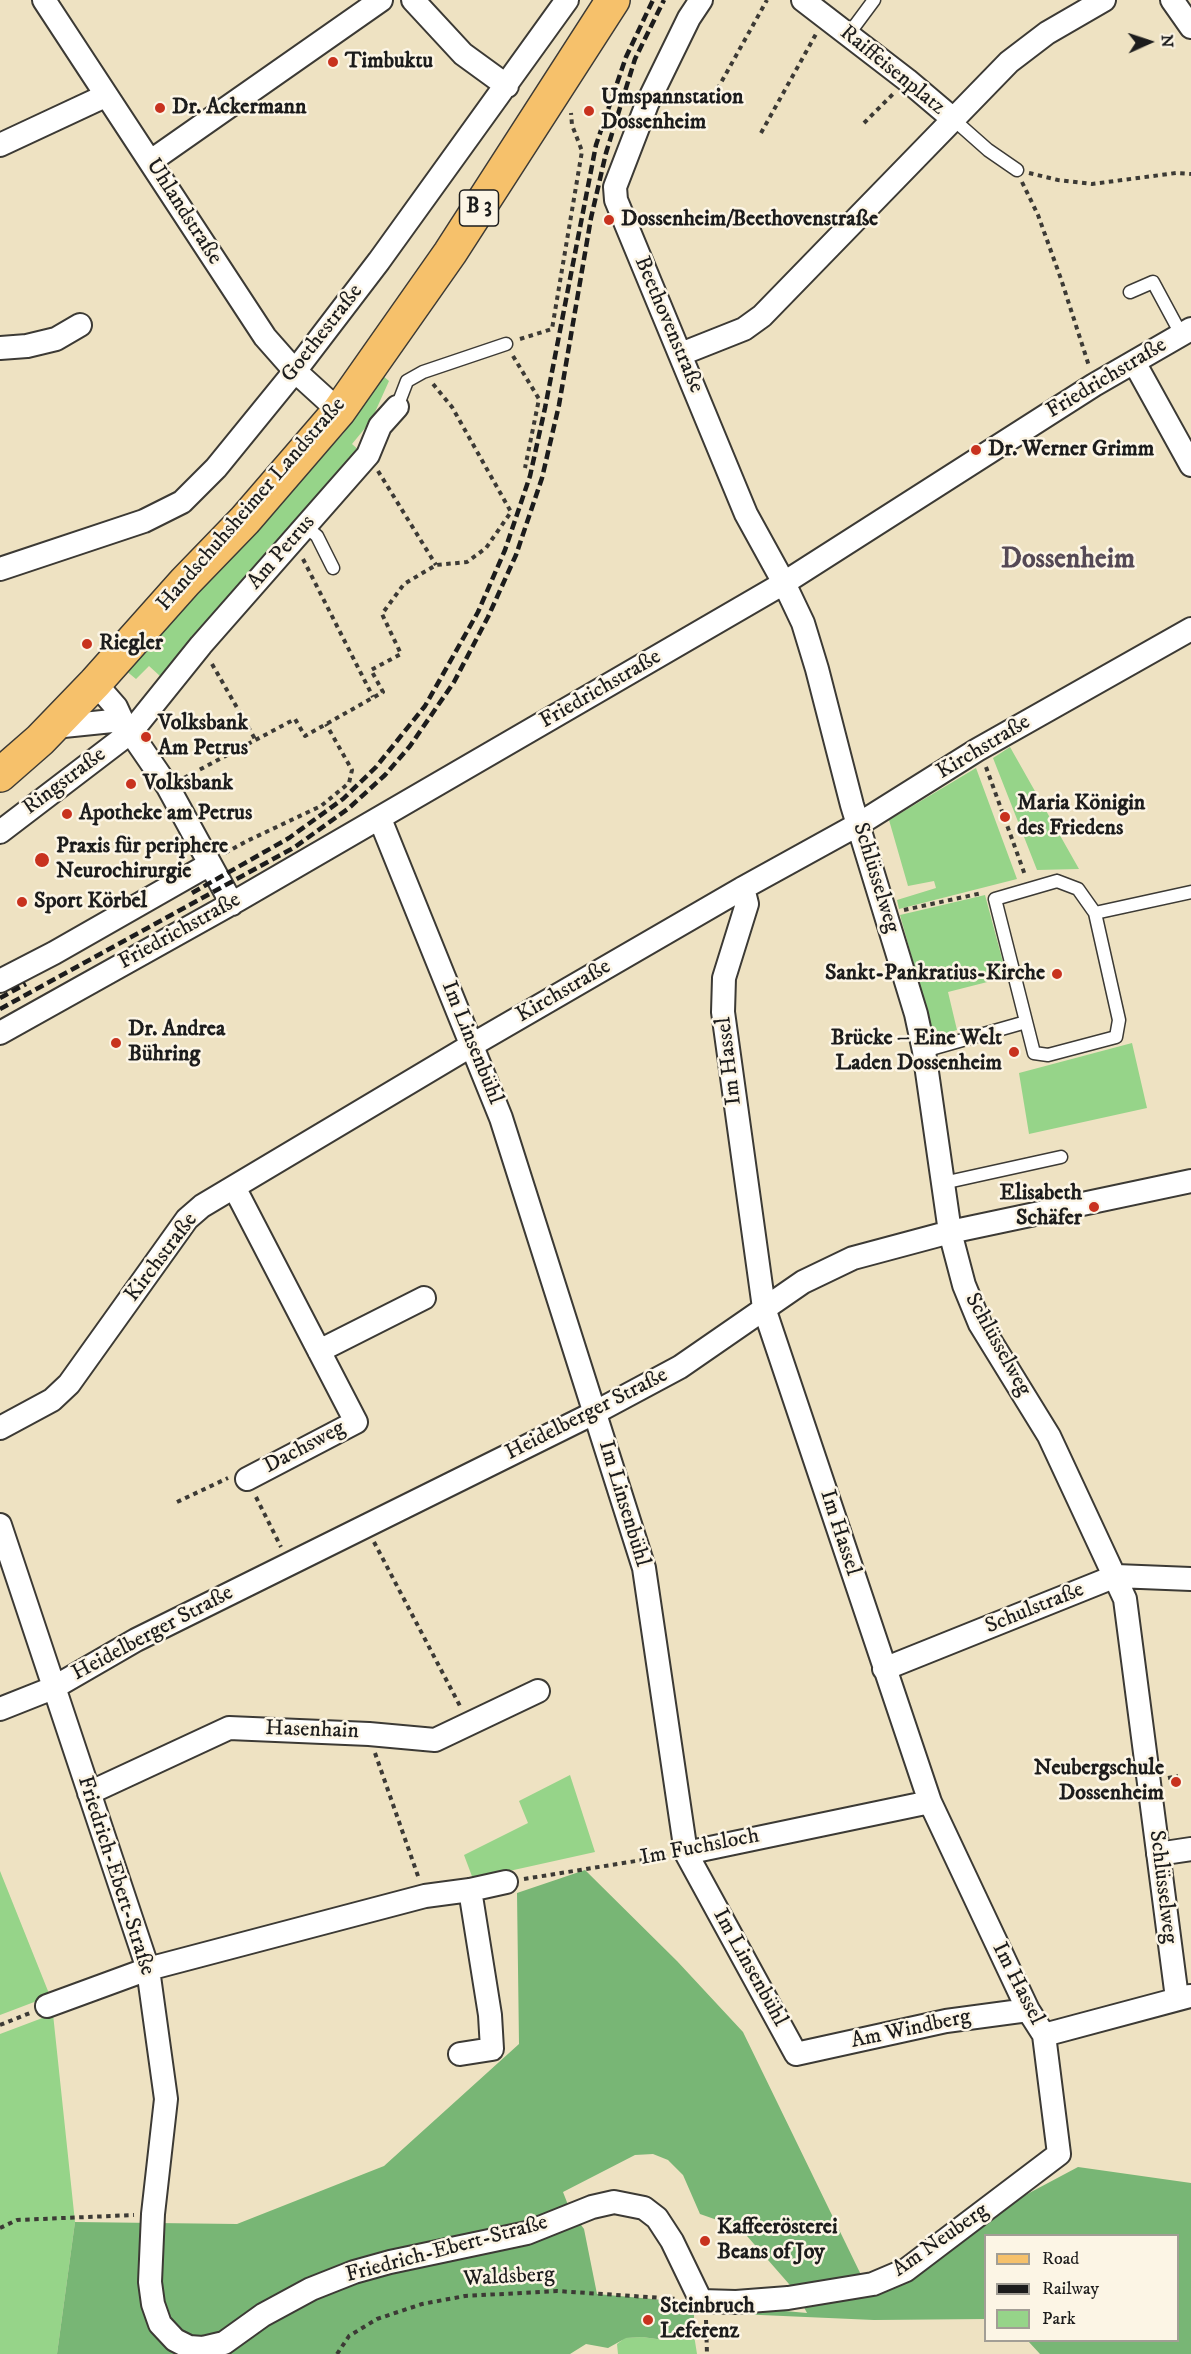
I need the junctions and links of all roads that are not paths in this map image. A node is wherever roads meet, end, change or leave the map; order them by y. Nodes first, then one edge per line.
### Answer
1 (381, 0) edge
2 (413, 0) edge
3 (567, 0) edge
4 (613, 0) edge
5 (701, 0) edge
6 (802, 0) edge
7 (873, 0) edge
8 (1104, 0) edge
9 (1173, 0) edge
10 (50, 2) edge
11 (1191, 27) edge
12 (848, 35) junction
13 (507, 86) junction
14 (105, 96) junction
15 (953, 119) junction
16 (0, 145) edge
17 (151, 161) junction
18 (1017, 170) road end
19 (1130, 292) dead end
20 (81, 325) dead end
21 (1186, 332) edge
22 (506, 344) road end
23 (0, 348) edge
24 (681, 354) junction
25 (1134, 362) junction
26 (294, 371) junction
27 (397, 407) joint
28 (339, 411) junction
29 (1191, 465) edge
30 (299, 533) junction
31 (333, 568) dead end
32 (0, 569) edge
33 (783, 583) junction
34 (1191, 629) edge
35 (88, 691) junction
36 (120, 725) junction
37 (54, 726) junction
38 (0, 775) edge
39 (380, 819) junction
40 (859, 824) junction
41 (0, 832) edge
42 (210, 864) junction
43 (743, 888) junction
44 (1191, 892) edge
45 (232, 904) junction
46 (1095, 913) junction
47 (0, 981) edge
48 (1026, 1022) junction
49 (0, 1033) edge
50 (472, 1045) junction
51 (924, 1051) junction
52 (1061, 1157) dead end
53 (1191, 1181) edge
54 (943, 1183) junction
55 (234, 1187) junction
56 (950, 1232) junction
57 (424, 1299) dead end
58 (764, 1308) junction
59 (319, 1351) junction
60 (596, 1412) junction
61 (0, 1428) edge
62 (247, 1479) road end
63 (0, 1526) edge
64 (1116, 1576) junction
65 (1191, 1579) edge
66 (884, 1669) junction
67 (53, 1688) junction
68 (538, 1691) dead end
69 (0, 1709) edge
70 (89, 1792) junction
71 (930, 1802) junction
72 (1191, 1849) edge
73 (686, 1852) junction
74 (1158, 1854) junction
75 (506, 1882) road end
76 (470, 1890) junction
77 (148, 1969) junction
78 (1184, 1997) edge
79 (48, 2006) road end
80 (1028, 2010) junction
81 (1044, 2035) junction
82 (460, 2054) dead end
83 (796, 2054) joint
84 (1059, 2154) joint
85 (701, 2301) joint

1 - 17 street
2 - 13 street
3 - 13 street, Goethestraße
4 - 28 main road, Handschuhsheimer Landstraße / B 3
5 - 24 street, Beethovenstraße
6 - 12 street, Raiffeisenplatz
7 - 12 lane
8 - 15 street
9 - 11 street
10 - 14 street, Uhlandstraße
12 - 15 street, Raiffeisenplatz
13 - 26 street, Goethestraße
14 - 16 street
14 - 17 street, Uhlandstraße
15 - 18 lane
15 - 24 street
17 - 26 street, Uhlandstraße
19 - 21 lane
20 - 23 street
21 - 25 street, Friedrichstraße
22 - 27 lane, Am Petrus
24 - 33 street, Beethovenstraße
25 - 29 street
25 - 33 street, Friedrichstraße
26 - 28 street, Uhlandstraße
26 - 32 street, Goethestraße
27 - 30 street, Am Petrus
28 - 35 main road, Handschuhsheimer Landstraße / B 3
30 - 31 lane
30 - 36 street, Am Petrus
33 - 39 street, Friedrichstraße
33 - 40 street, Schlüsselweg
34 - 40 street, Kirchstraße
35 - 36 street, Ringstraße
35 - 37 main road, Handschuhsheimer Landstraße / B 3
36 - 37 street, Ringstraße
36 - 41 street, Ringstraße
36 - 42 street, Ringstraße
37 - 38 main road, Handschuhsheimer Landstraße / B 3
39 - 45 street, Friedrichstraße
39 - 50 street, Im Linsenbühl
40 - 43 street, Kirchstraße
40 - 51 street, Schlüsselweg
42 - 45 street, Ringstraße
42 - 47 street
43 - 50 street, Kirchstraße
43 - 58 street, Im Hassel
44 - 46 lane
45 - 49 street, Friedrichstraße
46 - 48 lane
46 - 48 lane
48 - 51 lane
50 - 55 street, Kirchstraße
50 - 60 street, Im Linsenbühl
51 - 54 street, Schlüsselweg
52 - 54 lane
53 - 56 street, Heidelberger Straße
54 - 56 street, Schlüsselweg
55 - 59 street, Dachsweg
55 - 61 street, Kirchstraße
56 - 58 street, Heidelberger Straße
56 - 64 street, Schlüsselweg
57 - 59 street
58 - 60 street, Heidelberger Straße
58 - 66 street, Im Hassel
59 - 62 street, Dachsweg
60 - 67 street, Heidelberger Straße
60 - 73 street, Im Linsenbühl
63 - 67 street, Friedrich-Ebert-Straße
64 - 65 street, Schulstraße
64 - 66 street, Schulstraße
64 - 74 street, Schlüsselweg
66 - 71 street, Im Hassel
67 - 69 street, Heidelberger Straße
67 - 70 street, Friedrich-Ebert-Straße
68 - 70 street, Hasenhain
70 - 77 street, Friedrich-Ebert-Straße
71 - 73 street, Im Fuchsloch
71 - 80 street, Im Hassel
72 - 74 street
73 - 83 street, Im Linsenbühl
74 - 78 street, Schlüsselweg
75 - 76 street
76 - 77 street
76 - 82 street
77 - 79 street
77 - 85 street, Friedrich-Ebert-Straße
78 - 81 street
80 - 81 street, Im Hassel
80 - 83 street, Am Windberg
81 - 84 street, Im Hassel
84 - 85 street, Am Neuberg

